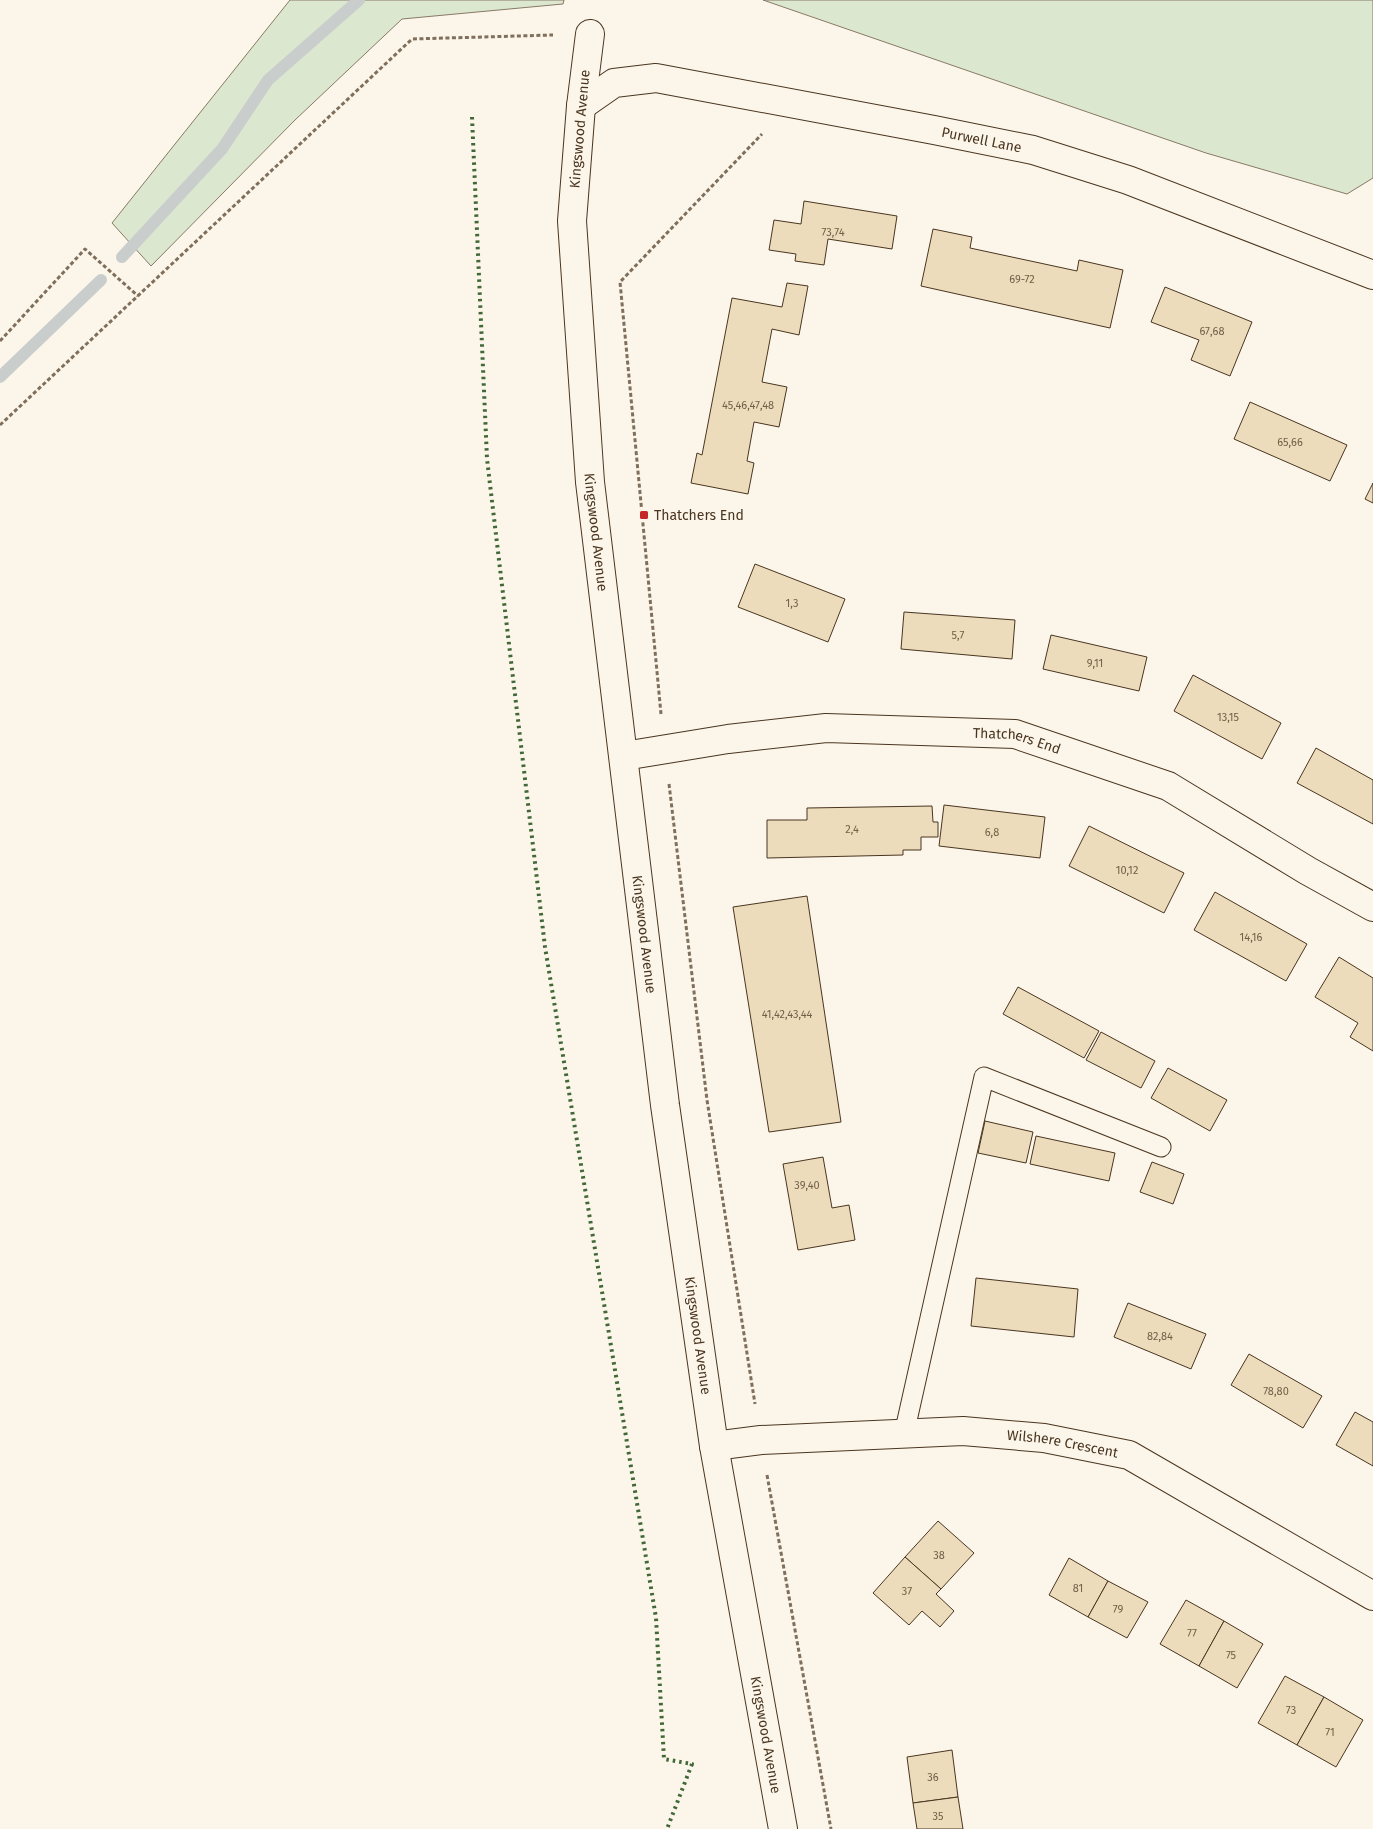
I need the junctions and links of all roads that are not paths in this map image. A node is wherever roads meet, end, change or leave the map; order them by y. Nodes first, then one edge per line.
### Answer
1 (590, 34) road end
2 (581, 106) junction
3 (1373, 275) edge
4 (624, 756) junction
5 (1373, 907) edge
6 (1161, 1147) dead end
7 (904, 1434) junction
8 (714, 1446) junction
9 (1373, 1596) edge
10 (783, 1829) edge

1 - 2 street, Kingswood Avenue
2 - 3 street, Purwell Lane
2 - 4 street, Kingswood Avenue
4 - 5 street, Thatchers End
4 - 8 street, Kingswood Avenue
6 - 7 lane
7 - 8 street, Wilshere Crescent
7 - 9 street, Wilshere Crescent
8 - 10 street, Kingswood Avenue

